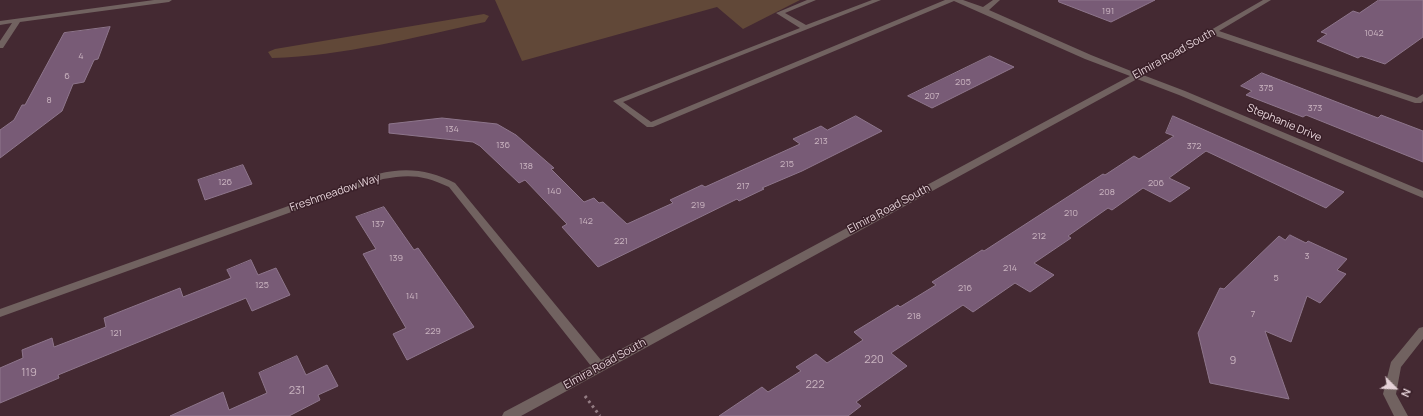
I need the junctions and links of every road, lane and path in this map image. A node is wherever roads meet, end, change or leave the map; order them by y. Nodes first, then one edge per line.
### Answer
1 (169, 0) edge
2 (813, 0) edge
3 (878, 0) edge
4 (951, 0) edge
5 (958, 0) edge
6 (997, 0) edge
7 (1268, 0) edge
8 (984, 10) junction
9 (18, 20) junction
10 (0, 23) edge
11 (806, 28) junction
12 (1213, 32) junction
13 (0, 46) edge
14 (1136, 76) junction
15 (1423, 96) edge
16 (1423, 195) edge
17 (0, 313) edge
18 (1423, 331) edge
19 (599, 367) junction
20 (574, 381) junction
21 (509, 416) edge
22 (600, 416) edge
23 (1401, 416) edge

1 - 9 street
2 - 11 street
3 - 11 street
4 - 11 street
5 - 8 street, Stephanie Drive
6 - 8 street
7 - 12 street, Elmira Road South
8 - 14 street, Stephanie Drive
9 - 10 street
9 - 13 street
12 - 14 street, Elmira Road South
12 - 15 street
14 - 16 street, Stephanie Drive
14 - 19 street, Elmira Road South
17 - 19 street, Freshmeadow Way
18 - 23 street
19 - 20 street, Elmira Road South
20 - 21 street, Elmira Road South
20 - 22 path

